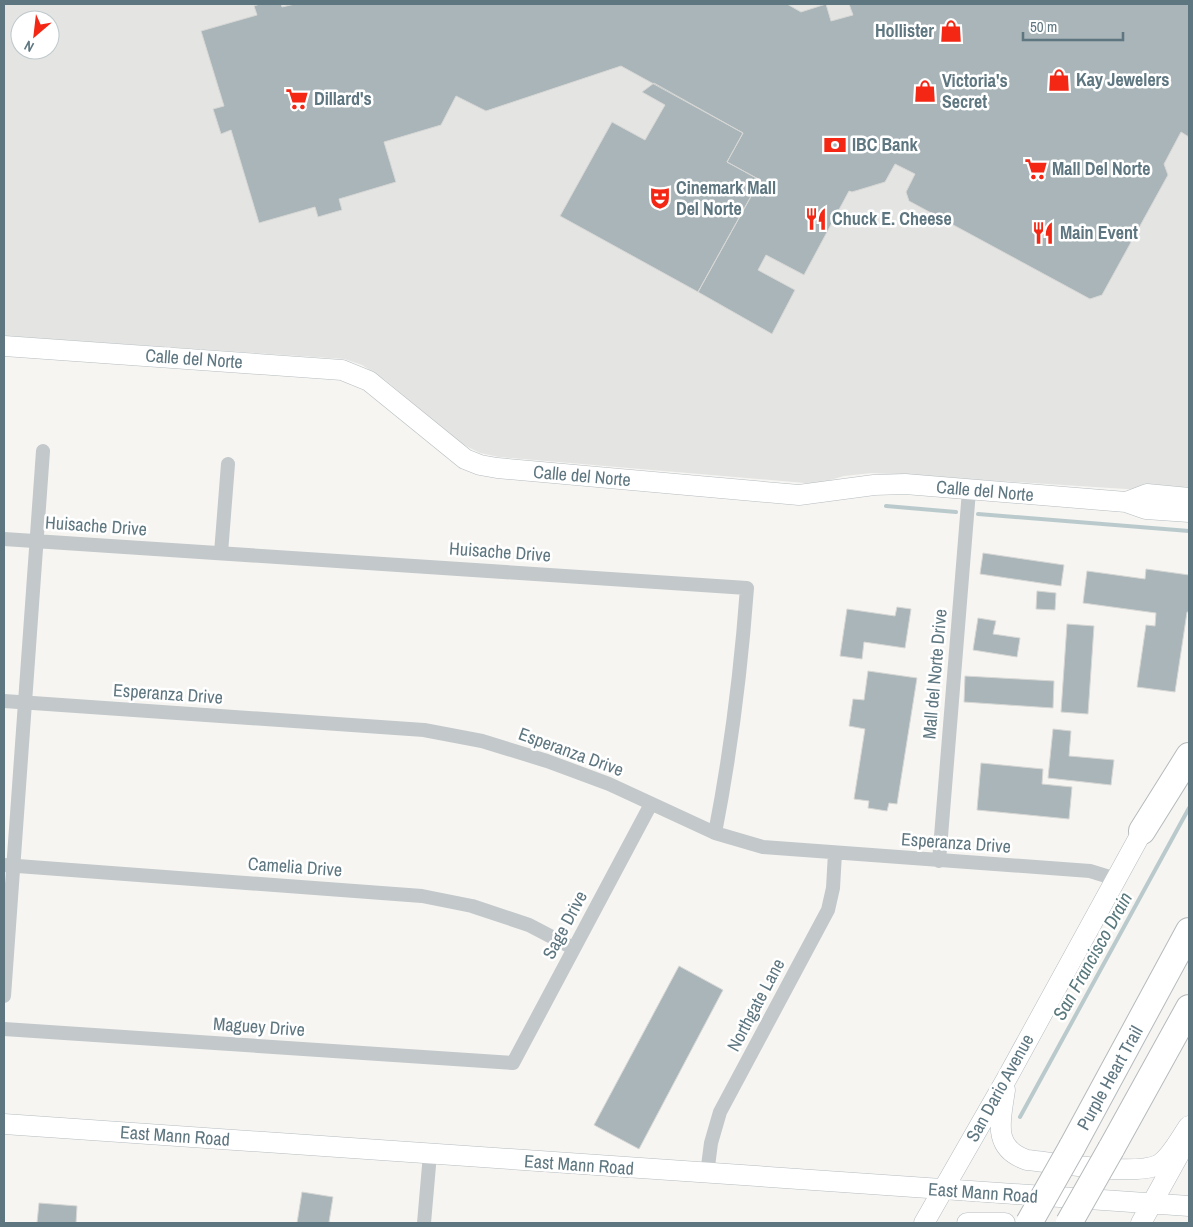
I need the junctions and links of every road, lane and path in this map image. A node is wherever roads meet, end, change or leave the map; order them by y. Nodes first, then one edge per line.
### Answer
1 (4, 346) edge
2 (43, 451) dead end
3 (228, 464) dead end
4 (969, 491) junction
5 (1189, 498) edge
6 (1126, 502) junction
7 (1189, 512) edge
8 (4, 539) edge
9 (36, 541) junction
10 (221, 552) junction
11 (4, 702) edge
12 (24, 703) junction
13 (1189, 742) edge
14 (1189, 756) edge
15 (651, 804) junction
16 (1142, 831) junction
17 (715, 833) junction
18 (835, 853) junction
19 (939, 861) junction
20 (8, 865) edge
21 (1116, 879) junction
22 (1189, 931) edge
23 (574, 948) junction
24 (4, 996) edge
25 (1189, 1008) edge
26 (4, 1029) edge
27 (513, 1063) joint
28 (1007, 1078) junction
29 (4, 1124) edge
30 (1189, 1126) edge
31 (1189, 1136) edge
32 (430, 1154) junction
33 (707, 1174) junction
34 (943, 1190) junction
35 (1154, 1203) junction
36 (1189, 1206) edge
37 (424, 1223) edge
38 (924, 1223) edge
39 (967, 1223) edge
40 (1006, 1223) edge
41 (1029, 1223) edge
42 (1069, 1223) edge
43 (1141, 1223) edge

1 - 4 street, Calle del Norte
2 - 9 street
3 - 10 street
4 - 6 street, Calle del Norte
4 - 19 street, Mall del Norte Drive
5 - 6 street
6 - 7 street, Calle del Norte
8 - 9 street, Huisache Drive
9 - 10 street, Huisache Drive
9 - 12 street
10 - 17 street, Huisache Drive
11 - 12 street, Esperanza Drive
12 - 15 street, Esperanza Drive
12 - 20 street
13 - 16 street, San Dario Avenue
14 - 16 highway
15 - 17 street, Esperanza Drive
15 - 23 street, Sage Drive
16 - 21 street, San Dario Avenue
17 - 18 street, Esperanza Drive
18 - 19 street, Esperanza Drive
18 - 33 street, Northgate Lane
19 - 21 street, Esperanza Drive
20 - 23 street, Camelia Drive
20 - 24 street
21 - 28 street, San Dario Avenue
22 - 41 highway, Purple Heart Trail, bridge
23 - 27 street, Sage Drive
25 - 42 highway, Purple Heart Trail, bridge
26 - 27 street, Maguey Drive
28 - 30 street
28 - 34 street, San Dario Avenue
29 - 32 street, East Mann Road
31 - 35 street
32 - 33 street, East Mann Road
32 - 37 street
33 - 34 street, East Mann Road
34 - 35 street, East Mann Road
34 - 38 street, San Dario Avenue
35 - 36 street, East Mann Road
35 - 43 street
39 - 40 street

